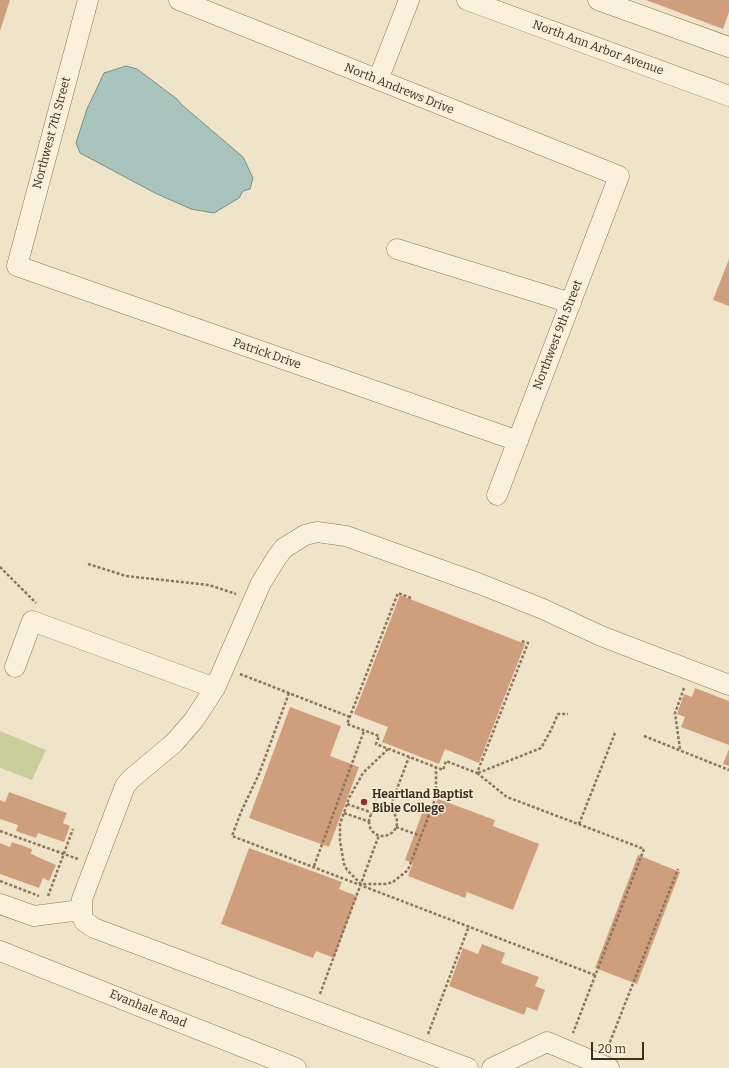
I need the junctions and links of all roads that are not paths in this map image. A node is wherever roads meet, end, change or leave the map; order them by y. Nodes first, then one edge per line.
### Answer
1 (88, 0) edge
2 (179, 0) edge
3 (409, 0) edge
4 (467, 0) edge
5 (598, 0) edge
6 (729, 47) edge
7 (378, 80) junction
8 (729, 96) edge
9 (619, 176) joint
10 (397, 249) dead end
11 (17, 266) joint
12 (571, 303) junction
13 (518, 441) junction
14 (497, 495) dead end
15 (15, 668) dead end
16 (729, 685) edge
17 (214, 688) junction
18 (0, 904) edge
19 (81, 910) junction
20 (0, 951) edge
21 (605, 1066) edge
22 (296, 1068) edge
23 (468, 1068) edge
24 (492, 1068) edge

1 - 11 street, Northwest 7th Street
2 - 7 street, North Andrews Drive
3 - 7 street
4 - 8 street, North Ann Arbor Avenue
5 - 6 street
7 - 9 street, North Andrews Drive
9 - 12 street, Northwest 9th Street
10 - 12 street
11 - 13 street, Patrick Drive
12 - 13 street, Northwest 9th Street
13 - 14 street, Northwest 9th Street
15 - 17 street
16 - 17 street
17 - 19 street
18 - 19 street
19 - 23 street
20 - 22 street, Evanhale Road
21 - 24 street

